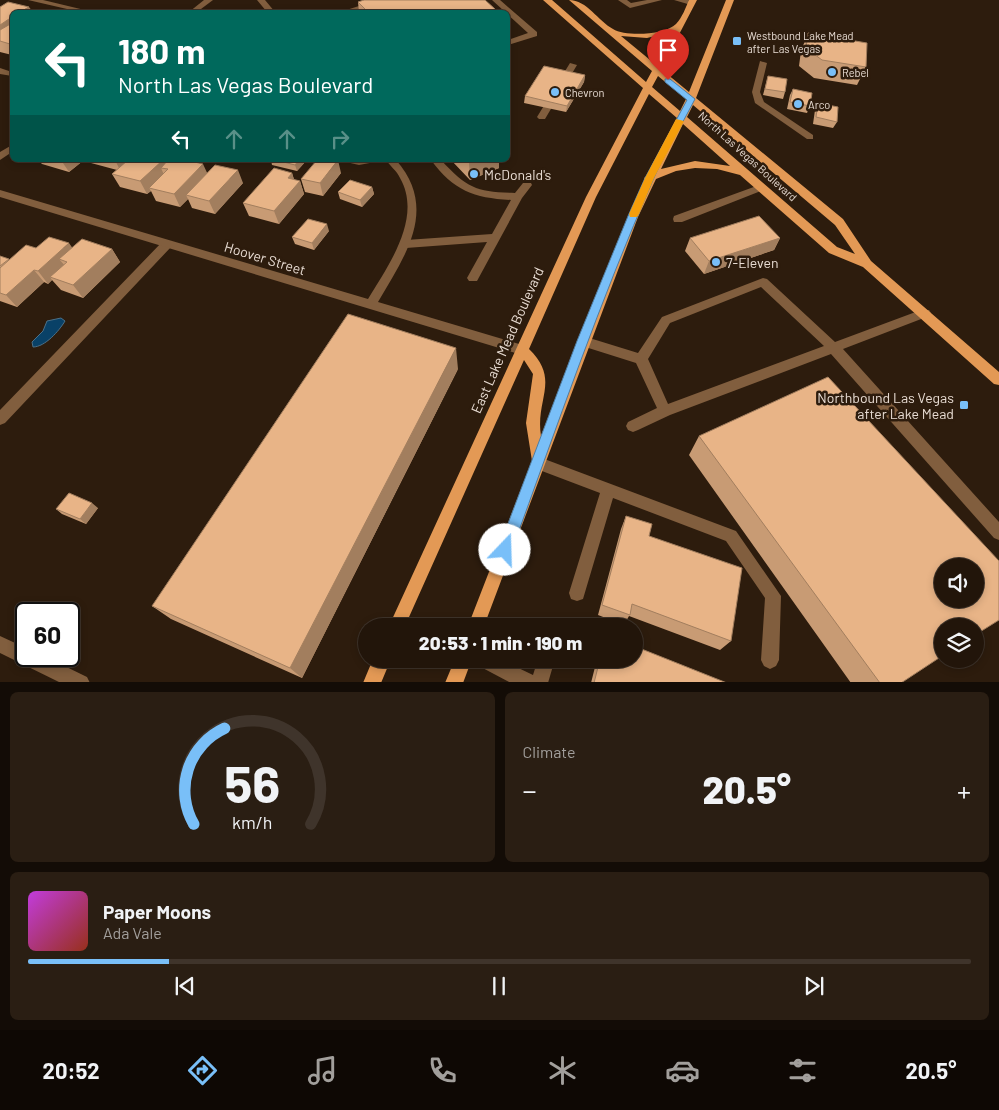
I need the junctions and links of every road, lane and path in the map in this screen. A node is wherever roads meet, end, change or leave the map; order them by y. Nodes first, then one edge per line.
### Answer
1 (32, 0) edge
2 (209, 0) edge
3 (261, 0) edge
4 (386, 0) edge
5 (496, 0) edge
6 (547, 0) edge
7 (573, 0) edge
8 (622, 0) edge
9 (658, 0) edge
10 (678, 0) edge
11 (730, 0) edge
12 (692, 1) edge
13 (80, 10) edge
14 (196, 10) edge
15 (269, 10) edge
16 (351, 10) edge
17 (507, 10) edge
18 (510, 13) edge
19 (680, 25) junction
20 (611, 32) junction
21 (510, 42) edge
22 (763, 63) dead end
23 (573, 65) dead end
24 (656, 71) junction
25 (648, 87) junction
26 (691, 99) junction
27 (682, 116) junction
28 (542, 117) dead end
29 (810, 137) dead end
30 (393, 162) edge
31 (438, 162) edge
32 (745, 172) junction
33 (650, 178) junction
34 (528, 185) dead end
35 (762, 188) junction
36 (0, 193) edge
37 (518, 197) junction
38 (678, 219) dead end
39 (495, 238) junction
40 (168, 244) junction
41 (406, 244) junction
42 (867, 264) junction
43 (473, 278) dead end
44 (370, 305) junction
45 (925, 314) junction
46 (582, 341) junction
47 (834, 348) junction
48 (522, 350) junction
49 (641, 358) junction
50 (999, 380) edge
51 (665, 411) junction
52 (0, 419) edge
53 (633, 426) dead end
54 (539, 464) junction
55 (609, 488) junction
56 (999, 533) edge
57 (577, 593) dead end
58 (401, 618) edge
59 (479, 618) edge
60 (0, 644) edge
61 (770, 660) dead end
62 (378, 668) edge
63 (459, 668) edge
64 (502, 668) edge
65 (543, 668) edge
66 (81, 682) edge
67 (372, 682) edge
68 (454, 682) edge
69 (530, 682) edge
70 (539, 682) edge

1 - 13 street
2 - 14 street
3 - 15 street
4 - 16 street
5 - 17 street
6 - 25 main road, North Las Vegas Boulevard
7 - 20 main road, North Las Vegas Boulevard
8 - 9 street
10 - 12 street
11 - 26 main road
12 - 19 main road, East Lake Mead Boulevard
18 - 21 street
19 - 20 main road
19 - 24 main road, East Lake Mead Boulevard
20 - 24 main road, North Las Vegas Boulevard
22 - 29 street
23 - 28 street
24 - 25 main road, East Lake Mead Boulevard
24 - 26 main road, North Las Vegas Boulevard
25 - 27 main road, North Las Vegas Boulevard
25 - 48 main road, East Lake Mead Boulevard
26 - 27 main road
26 - 42 main road, North Las Vegas Boulevard
27 - 32 main road, North Las Vegas Boulevard
27 - 33 main road
30 - 41 street
31 - 37 street
32 - 33 main road
32 - 35 main road, North Las Vegas Boulevard
33 - 46 main road
34 - 37 street
35 - 38 street
35 - 42 main road, North Las Vegas Boulevard
36 - 40 street, Hoover Street
37 - 39 street
39 - 41 street
39 - 43 street
40 - 44 street, Hoover Street
40 - 52 street
41 - 44 street
42 - 45 main road, North Las Vegas Boulevard
44 - 48 street, Hoover Street
45 - 47 street
45 - 50 main road, North Las Vegas Boulevard
46 - 49 street
46 - 54 main road
47 - 49 street
47 - 51 street
47 - 56 street
48 - 54 main road
48 - 58 main road, East Lake Mead Boulevard
49 - 51 street
51 - 53 street
54 - 55 street
54 - 59 main road
55 - 57 street
55 - 61 street
60 - 66 street
62 - 67 main road
63 - 68 main road
64 - 69 street
65 - 70 street

